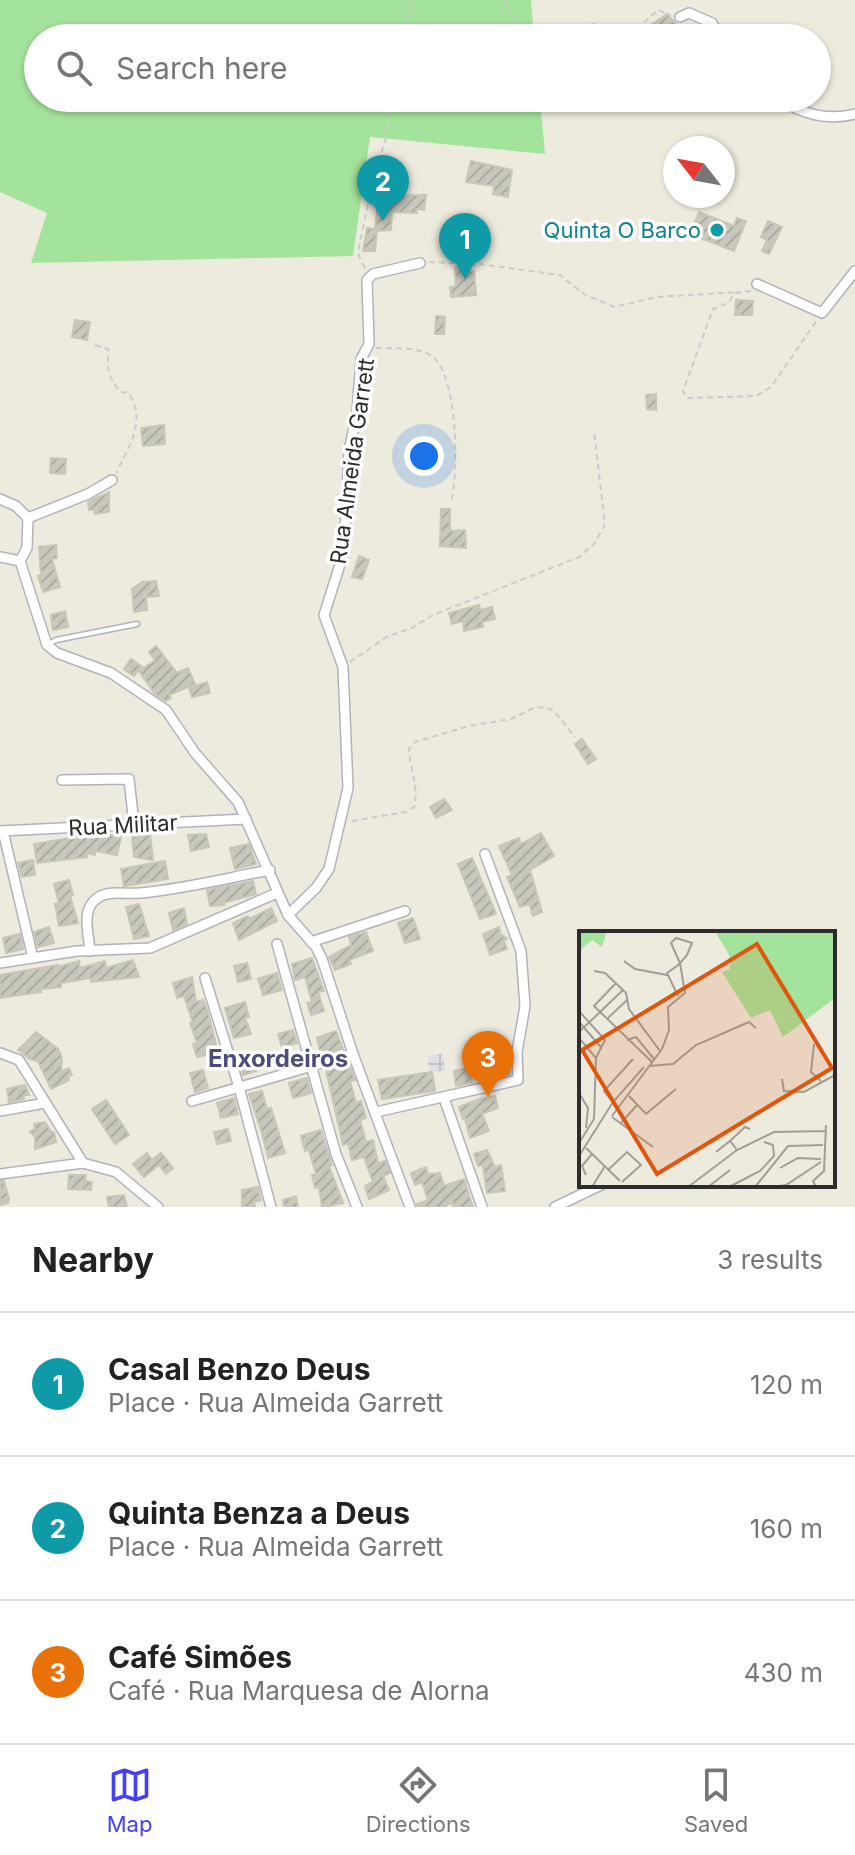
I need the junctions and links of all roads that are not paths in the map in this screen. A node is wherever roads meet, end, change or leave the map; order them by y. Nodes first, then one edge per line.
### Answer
1 (680, 17) road end
2 (713, 24) edge
3 (803, 112) edge
4 (855, 114) edge
5 (420, 263) road end
6 (855, 271) edge
7 (757, 284) dead end
8 (112, 480) road end
9 (0, 499) edge
10 (28, 518) junction
11 (0, 557) edge
12 (20, 561) junction
13 (137, 624) dead end
14 (47, 645) junction
15 (62, 780) dead end
16 (246, 819) junction
17 (134, 824) junction
18 (2, 831) edge
19 (485, 854) dead end
20 (270, 870) junction
21 (277, 893) junction
22 (405, 911) dead end
23 (288, 915) junction
24 (311, 942) junction
25 (277, 944) dead end
26 (90, 951) junction
27 (33, 958) junction
28 (0, 963) edge
29 (205, 978) dead end
30 (0, 1053) edge
31 (353, 1054) junction
32 (313, 1066) junction
33 (239, 1087) junction
34 (444, 1098) junction
35 (192, 1101) dead end
36 (45, 1103) junction
37 (0, 1111) edge
38 (376, 1112) junction
39 (83, 1163) junction
40 (0, 1174) edge
41 (597, 1187) edge
42 (158, 1207) edge
43 (271, 1207) edge
44 (357, 1207) edge
45 (410, 1207) edge
46 (482, 1207) edge
47 (555, 1207) edge

1 - 2 street
3 - 4 street
5 - 23 street, Rua Almeida Garrett
6 - 7 street
8 - 10 street
9 - 10 street
10 - 12 street
11 - 12 street
12 - 14 street
13 - 14 lane
14 - 16 street
15 - 17 street
16 - 17 street, Rua Militar
16 - 20 street
17 - 18 street, Rua Militar
18 - 27 street
19 - 34 street
20 - 21 street
20 - 26 street
21 - 23 street
21 - 26 street
22 - 24 street
23 - 24 street
24 - 31 street
25 - 32 street
26 - 27 street
27 - 28 street
29 - 33 street
30 - 36 street
31 - 32 street
31 - 38 street
32 - 33 street
32 - 44 street
33 - 35 street
33 - 43 street
34 - 38 street
34 - 46 street
36 - 37 street
36 - 39 street
38 - 45 street
39 - 40 street
39 - 42 street
41 - 47 street

